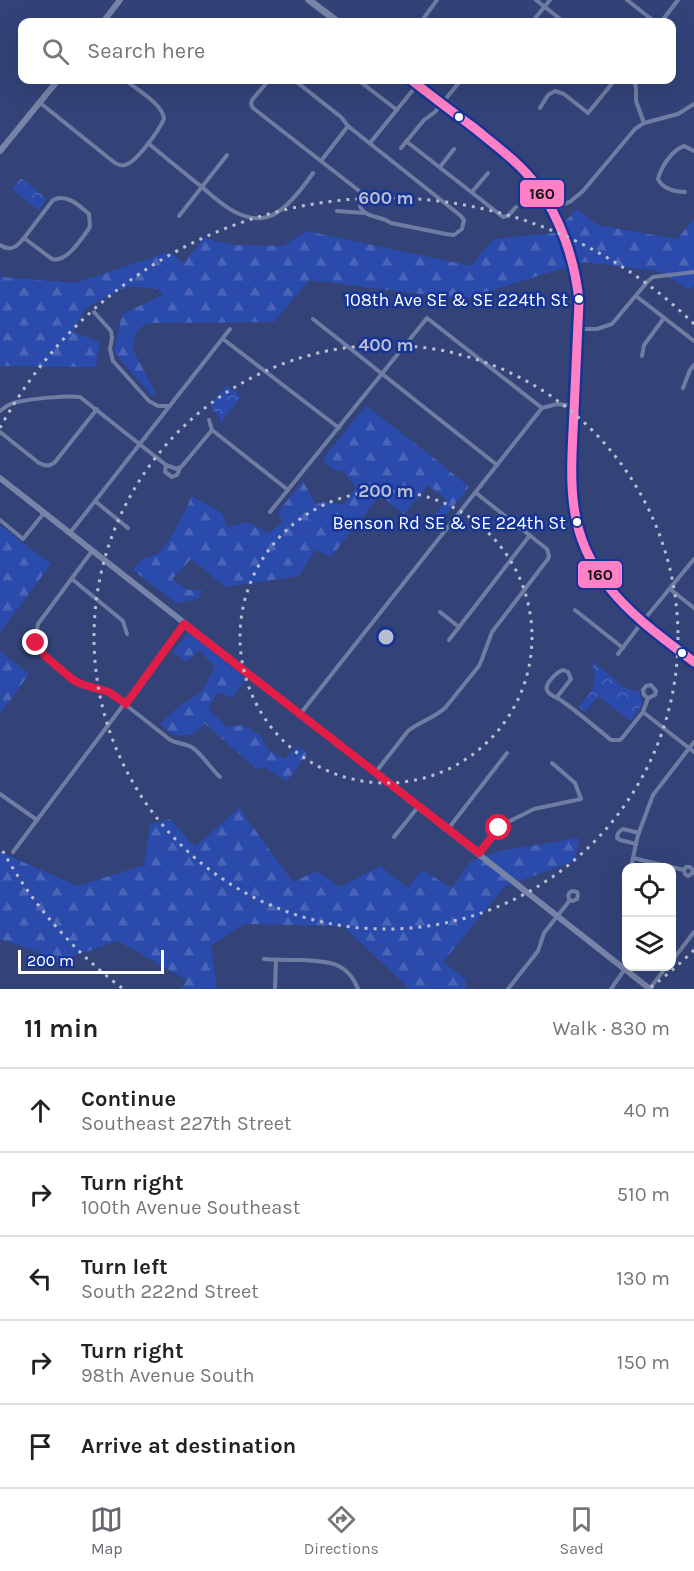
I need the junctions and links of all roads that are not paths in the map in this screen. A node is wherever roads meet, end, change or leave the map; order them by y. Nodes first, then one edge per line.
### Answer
1 (120, 0) edge
2 (309, 0) edge
3 (437, 0) edge
4 (536, 0) edge
5 (550, 0) edge
6 (627, 0) edge
7 (678, 0) edge
8 (544, 7) junction
9 (106, 18) edge
10 (333, 18) edge
11 (424, 18) edge
12 (535, 18) edge
13 (559, 18) edge
14 (650, 18) edge
15 (664, 18) edge
16 (55, 84) edge
17 (130, 84) edge
18 (266, 84) edge
19 (299, 84) edge
20 (363, 84) edge
21 (413, 84) edge
22 (417, 84) edge
23 (458, 84) edge
24 (612, 84) edge
25 (635, 84) edge
26 (39, 102) junction
27 (442, 103) junction
28 (694, 104) edge
29 (540, 108) dead end
30 (397, 110) junction
31 (644, 123) junction
32 (348, 126) junction
33 (406, 141) junction
34 (148, 143) junction
35 (370, 143) junction
36 (400, 148) dead end
37 (454, 148) dead end
38 (0, 151) edge
39 (694, 151) edge
40 (227, 155) dead end
41 (321, 161) junction
42 (440, 167) junction
43 (313, 173) dead end
44 (488, 173) dead end
45 (201, 187) junction
46 (472, 192) junction
47 (685, 192) dead end
48 (516, 207) dead end
49 (337, 211) dead end
50 (553, 211) junction
51 (364, 213) junction
52 (179, 216) dead end
53 (24, 238) junction
54 (0, 245) edge
55 (694, 272) edge
56 (636, 296) junction
57 (94, 312) dead end
58 (664, 318) junction
59 (313, 319) dead end
60 (230, 329) dead end
61 (579, 329) junction
62 (223, 339) junction
63 (694, 341) edge
64 (642, 356) dead end
65 (694, 365) edge
66 (383, 373) junction
67 (683, 388) dead end
68 (170, 406) junction
69 (575, 406) junction
70 (542, 408) junction
71 (97, 409) junction
72 (0, 411) edge
73 (209, 420) dead end
74 (339, 428) junction
75 (212, 430) junction
76 (0, 432) edge
77 (141, 444) junction
78 (166, 465) junction
79 (497, 465) junction
80 (180, 468) junction
81 (0, 478) edge
82 (288, 490) junction
83 (476, 493) junction
84 (95, 501) junction
85 (44, 513) junction
86 (270, 513) dead end
87 (0, 520) edge
88 (128, 528) dead end
89 (70, 533) junction
90 (530, 535) junction
91 (92, 551) junction
92 (694, 559) edge
93 (72, 579) junction
94 (670, 589) junction
95 (694, 608) edge
96 (575, 610) dead end
97 (440, 612) dead end
98 (643, 621) junction
99 (184, 624) junction
100 (459, 627) junction
101 (128, 634) dead end
102 (449, 640) dead end
103 (623, 648) junction
104 (618, 654) dead end
105 (694, 662) edge
106 (557, 697) junction
107 (648, 698) dead end
108 (126, 704) junction
109 (644, 712) junction
110 (301, 713) junction
111 (694, 742) edge
112 (689, 748) junction
113 (694, 752) edge
114 (507, 753) dead end
115 (552, 763) dead end
116 (375, 773) junction
117 (220, 777) dead end
118 (0, 794) edge
119 (419, 807) junction
120 (37, 820) junction
121 (448, 829) junction
122 (639, 833) junction
123 (394, 837) dead end
124 (636, 844) junction
125 (13, 852) dead end
126 (479, 853) junction
127 (633, 858) junction
128 (632, 863) edge
129 (684, 870) dead end
130 (570, 900) dead end
131 (557, 916) junction
132 (694, 932) edge
133 (676, 956) edge
134 (264, 959) dead end
135 (276, 960) junction
136 (622, 965) edge
137 (624, 971) edge
138 (629, 971) edge
139 (663, 971) edge
140 (649, 988) edge
141 (275, 989) edge
142 (358, 989) edge
143 (508, 989) edge
144 (611, 989) edge

1 - 9 street
2 - 10 main road
3 - 11 street
4 - 8 street
5 - 8 street
6 - 14 street
7 - 15 street
8 - 12 street
8 - 13 street
16 - 26 street
17 - 34 street
18 - 41 street
19 - 32 street
20 - 30 street
21 - 30 street
22 - 27 main road
23 - 27 street
24 - 29 street
25 - 31 street
26 - 34 street
26 - 38 street
27 - 33 street
27 - 50 main road
28 - 31 street
30 - 35 street
31 - 50 street
32 - 35 street
32 - 41 street
33 - 36 street
33 - 42 street
34 - 45 street
35 - 51 street
37 - 42 street
39 - 47 street
40 - 45 street
41 - 51 street
42 - 46 street
43 - 45 street
44 - 46 street
45 - 52 street
46 - 48 street
49 - 51 street
50 - 61 main road
53 - 53 street
53 - 54 street
55 - 56 street
56 - 58 street
56 - 61 street
57 - 68 street
58 - 63 street
58 - 64 street
59 - 66 street
60 - 62 street
61 - 69 main road
62 - 68 street
62 - 74 street
65 - 67 street
66 - 70 street
66 - 74 street
66 - 79 street
68 - 77 street
69 - 70 street
69 - 98 main road
70 - 79 street
71 - 72 street
71 - 76 street
71 - 77 street
73 - 75 street
74 - 82 street
75 - 80 street
75 - 82 street
77 - 78 street
77 - 84 street
78 - 80 street
78 - 80 street
79 - 83 street
81 - 85 street
82 - 86 street
83 - 90 street
83 - 110 street
84 - 88 street
84 - 89 street
85 - 87 street
85 - 89 street
89 - 91 street
90 - 100 street
90 - 116 street
91 - 93 street
91 - 99 street
92 - 94 street
93 - 101 street
93 - 108 street
94 - 95 street
94 - 98 street
96 - 103 street
97 - 100 street
98 - 103 street
98 - 105 main road
99 - 108 street
99 - 110 street
100 - 102 street
103 - 104 street
106 - 106 street
106 - 109 street
107 - 109 street
108 - 117 street
108 - 120 street
109 - 112 street
110 - 116 street
111 - 112 street
112 - 113 street
112 - 122 street
114 - 121 street
115 - 126 street
116 - 119 street
118 - 120 street
119 - 121 street
119 - 123 street
120 - 125 street
121 - 126 street
122 - 124 street
122 - 124 street
124 - 127 street
126 - 131 street
127 - 128 street
127 - 129 street
130 - 131 street
131 - 136 street
131 - 143 street
132 - 133 street
134 - 135 street
135 - 141 street
135 - 142 street
137 - 144 street
138 - 140 street
139 - 140 street

